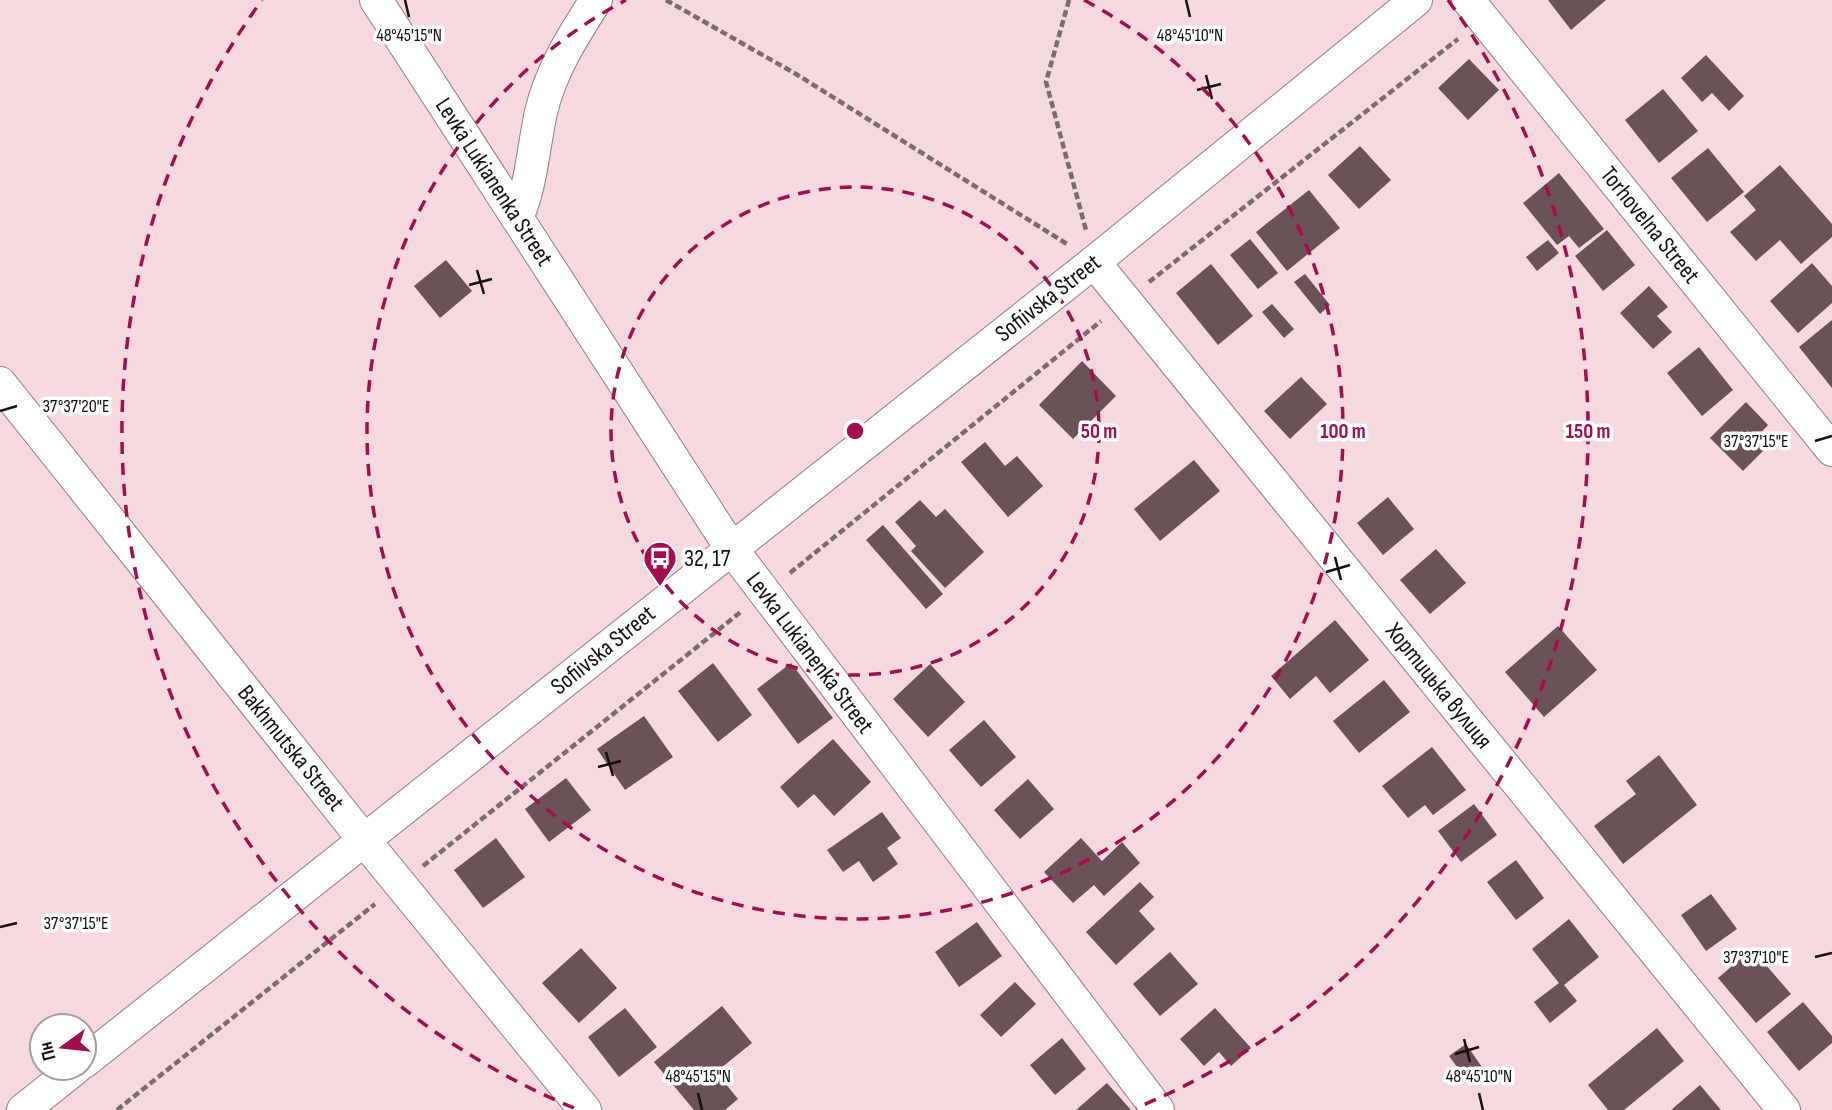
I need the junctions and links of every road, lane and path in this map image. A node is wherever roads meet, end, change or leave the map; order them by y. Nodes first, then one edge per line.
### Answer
1 (376, 0) edge
2 (596, 0) edge
3 (666, 0) edge
4 (1069, 0) edge
5 (1416, 0) edge
6 (1476, 9) edge
7 (517, 218) junction
8 (1094, 262) junction
9 (1126, 300) junction
10 (0, 383) edge
11 (1832, 450) edge
12 (731, 548) junction
13 (765, 593) junction
14 (364, 841) junction
15 (400, 884) junction
16 (98, 1051) edge
17 (58, 1082) edge
18 (23, 1110) edge
19 (117, 1110) edge
20 (585, 1110) edge
21 (1158, 1110) edge
22 (1784, 1110) edge

1 - 7 street, Levka Lukianenka Street
2 - 7 street
3 - 8 path
4 - 8 path
5 - 8 street, Sofiivska Street
6 - 9 path
6 - 11 street, Torhovelna Street
7 - 12 street, Levka Lukianenka Street
8 - 9 street, Хортицька вулиця
8 - 12 street, Sofiivska Street
9 - 13 path
9 - 22 street, Хортицька вулиця
10 - 14 street, Bakhmutska Street
12 - 13 street, Levka Lukianenka Street
12 - 14 street, Sofiivska Street
13 - 15 path
13 - 21 street, Levka Lukianenka Street
14 - 15 street, Bakhmutska Street
14 - 16 street, Sofiivska Street
15 - 19 path
15 - 20 street, Bakhmutska Street
17 - 18 street

